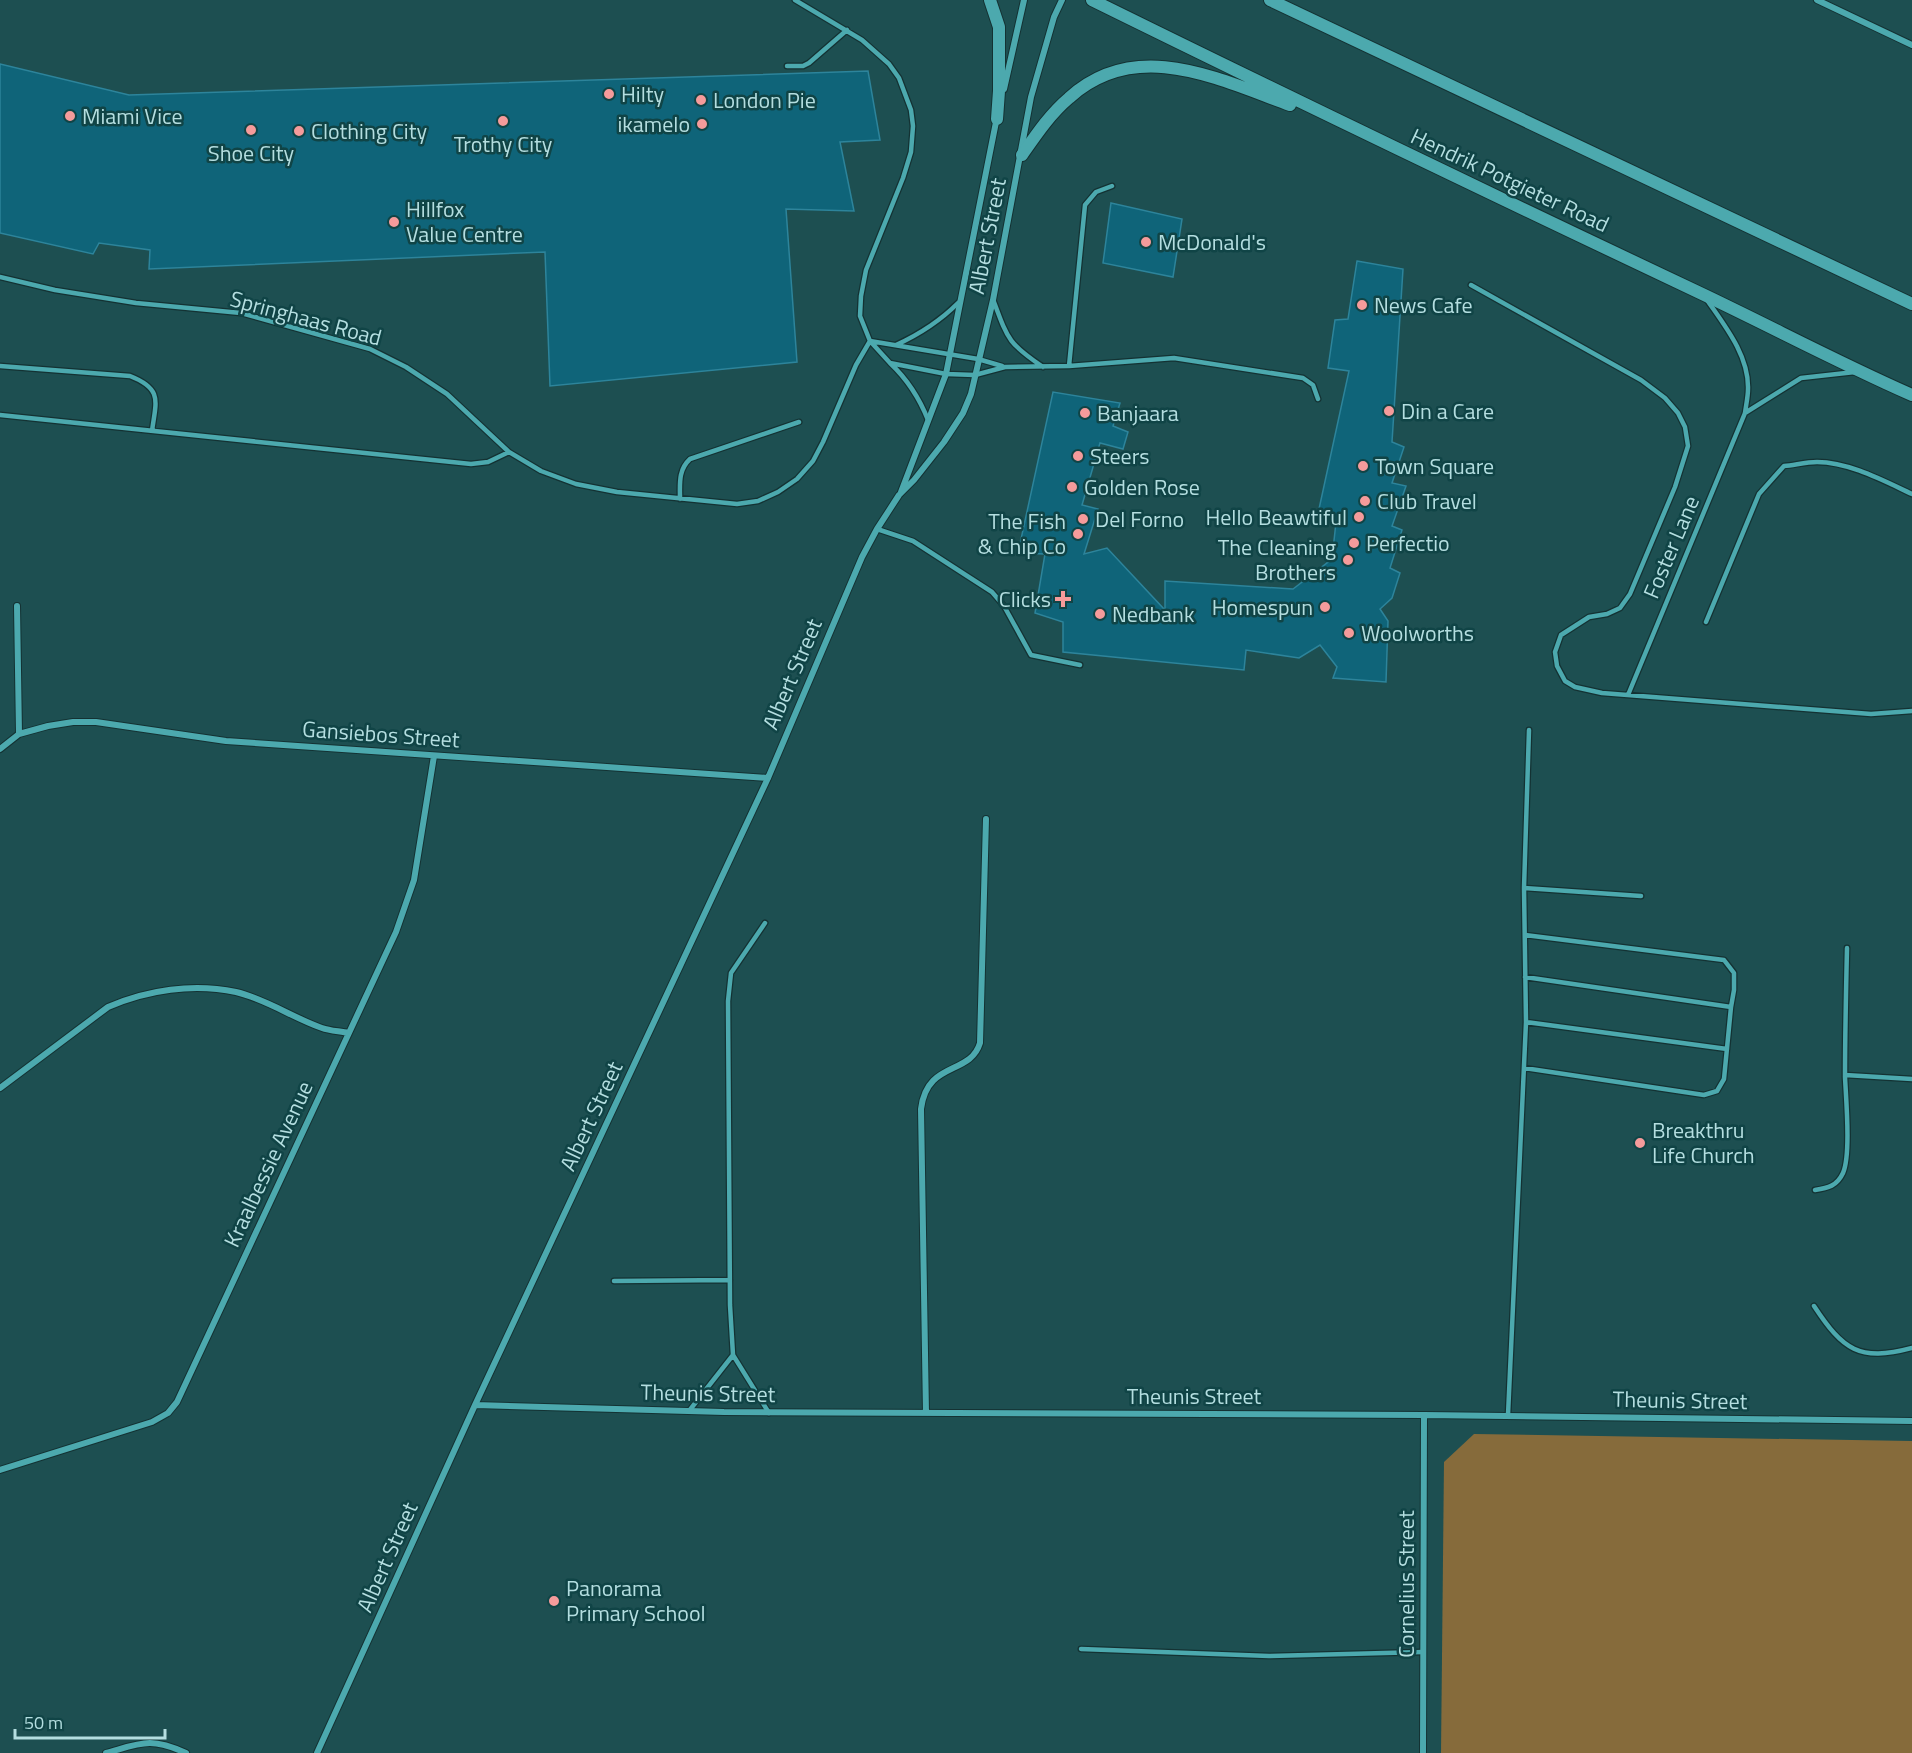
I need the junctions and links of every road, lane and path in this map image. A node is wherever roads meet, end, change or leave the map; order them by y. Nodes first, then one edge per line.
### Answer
1 (795, 0) edge
2 (990, 0) edge
3 (1024, 0) edge
4 (1062, 0) edge
5 (1092, 0) edge
6 (1270, 0) edge
7 (1817, 0) edge
8 (848, 30) junction
9 (1912, 45) edge
10 (787, 66) dead end
11 (997, 119) junction
12 (1348, 126) junction
13 (1022, 155) junction
14 (1112, 186) dead end
15 (0, 277) edge
16 (1471, 285) dead end
17 (1704, 295) junction
18 (993, 300) junction
19 (958, 303) junction
20 (1912, 304) edge
21 (870, 341) junction
22 (896, 345) junction
23 (950, 354) junction
24 (978, 359) junction
25 (890, 363) junction
26 (0, 366) edge
27 (1069, 366) junction
28 (1005, 367) junction
29 (1043, 367) junction
30 (1859, 372) junction
31 (945, 374) junction
32 (975, 375) junction
33 (1912, 395) edge
34 (1318, 399) dead end
35 (1745, 413) junction
36 (0, 415) edge
37 (928, 420) junction
38 (799, 422) dead end
39 (152, 431) junction
40 (509, 452) junction
41 (1912, 494) edge
42 (899, 495) junction
43 (680, 499) junction
44 (877, 529) junction
45 (17, 606) dead end
46 (1706, 622) dead end
47 (1080, 665) dead end
48 (1628, 694) junction
49 (1912, 711) edge
50 (1528, 730) dead end
51 (19, 734) junction
52 (0, 749) edge
53 (434, 756) junction
54 (768, 778) junction
55 (986, 819) dead end
56 (1524, 888) junction
57 (1641, 896) dead end
58 (765, 923) dead end
59 (1525, 934) junction
60 (1846, 948) dead end
61 (1525, 977) junction
62 (1731, 1007) junction
63 (1526, 1022) junction
64 (349, 1033) junction
65 (1727, 1049) junction
66 (1524, 1068) junction
67 (1845, 1075) junction
68 (1912, 1079) edge
69 (0, 1088) edge
70 (1815, 1190) dead end
71 (730, 1280) junction
72 (614, 1281) dead end
73 (1814, 1306) dead end
74 (1912, 1348) edge
75 (733, 1355) junction
76 (476, 1405) junction
77 (689, 1411) junction
78 (769, 1413) junction
79 (926, 1413) junction
80 (1425, 1415) junction
81 (1508, 1415) junction
82 (1912, 1421) edge
83 (0, 1470) edge
84 (1081, 1648) dead end
85 (1423, 1652) junction
86 (106, 1753) edge
87 (186, 1753) edge
88 (316, 1753) edge
89 (1423, 1753) edge

1 - 8 lane
2 - 11 main road
3 - 11 street, Albert Street
4 - 13 street, Albert Street
5 - 12 main road, Hendrik Potgieter Road
6 - 20 main road
7 - 9 street
8 - 10 lane
8 - 21 lane
11 - 19 street, Albert Street
12 - 13 main road
12 - 17 main road, Hendrik Potgieter Road
13 - 18 street, Albert Street
14 - 27 lane
15 - 40 lane, Springhaas Road
16 - 48 lane
17 - 30 main road, Hendrik Potgieter Road
17 - 35 lane, Foster Lane
18 - 24 street, Albert Street
18 - 29 lane
19 - 22 lane
19 - 23 street, Albert Street
21 - 22 lane
21 - 25 lane
21 - 43 lane, Springhaas Road
22 - 23 lane
23 - 24 lane
23 - 31 street, Albert Street
24 - 28 lane
24 - 32 street, Albert Street
25 - 31 lane
25 - 37 lane
26 - 39 lane
27 - 29 lane
27 - 34 lane
28 - 29 lane
28 - 32 lane
30 - 33 main road, Hendrik Potgieter Road
30 - 35 lane
31 - 32 lane
31 - 37 street, Albert Street
32 - 42 street, Albert Street
35 - 48 lane, Foster Lane
36 - 39 lane
37 - 42 street, Albert Street
38 - 43 lane
39 - 40 lane
40 - 43 lane, Springhaas Road
41 - 46 lane
42 - 44 street, Albert Street
44 - 47 lane
44 - 54 street, Albert Street
45 - 51 street
48 - 49 lane
50 - 56 lane
51 - 52 street, Gansiebos Street
51 - 53 street, Gansiebos Street
53 - 54 street, Gansiebos Street
53 - 64 street, Kraalbessie Avenue
54 - 76 street, Albert Street
55 - 79 street
56 - 57 lane
56 - 59 lane
58 - 71 lane
59 - 61 lane
59 - 62 lane
60 - 67 lane
61 - 62 lane
61 - 63 lane
62 - 65 lane
63 - 65 lane
63 - 66 lane
64 - 69 street
64 - 83 street, Kraalbessie Avenue
65 - 66 lane
66 - 81 lane
67 - 68 lane
67 - 70 lane
71 - 72 lane
71 - 75 lane
73 - 74 lane
75 - 77 lane
75 - 78 lane
76 - 77 street, Theunis Street
76 - 88 street, Albert Street
77 - 78 street, Theunis Street
78 - 79 street, Theunis Street
79 - 80 street, Theunis Street
80 - 81 street, Theunis Street
80 - 85 street, Cornelius Street
81 - 82 street, Theunis Street
84 - 85 lane
85 - 89 street, Cornelius Street
86 - 87 street

